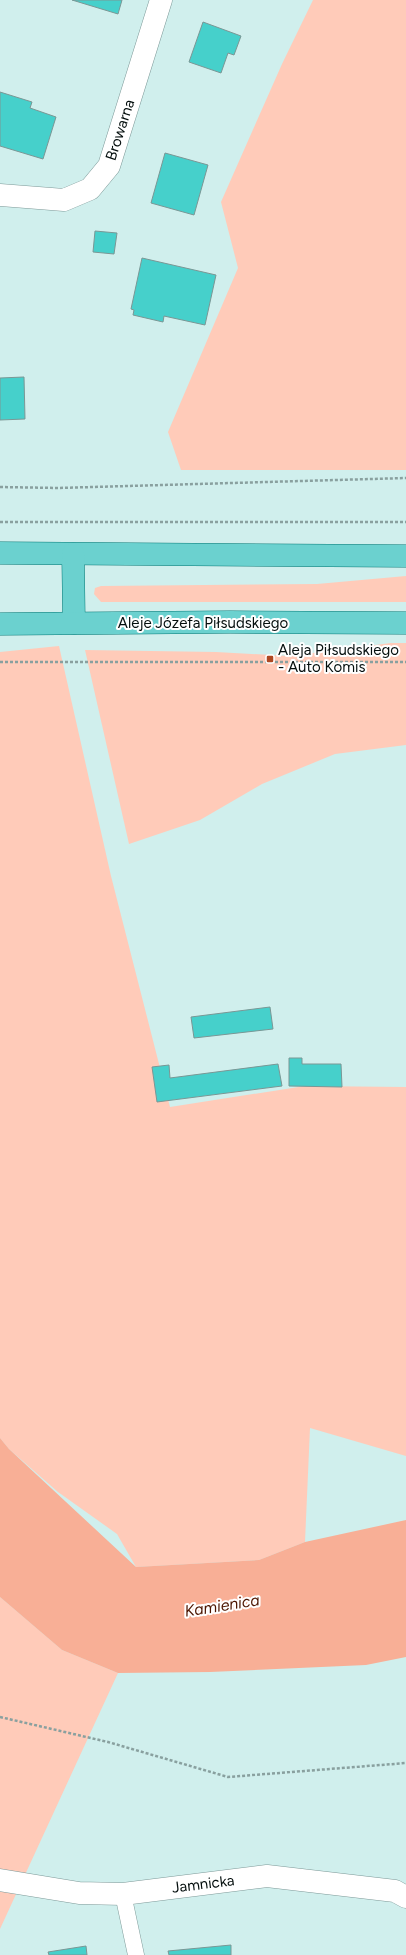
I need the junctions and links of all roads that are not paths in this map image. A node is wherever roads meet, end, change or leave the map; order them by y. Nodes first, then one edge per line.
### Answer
1 (161, 0) edge
2 (0, 195) edge
3 (0, 553) edge
4 (73, 554) junction
5 (406, 556) edge
6 (74, 623) junction
7 (406, 623) edge
8 (0, 624) edge
9 (0, 1880) edge
10 (123, 1894) junction
11 (406, 1897) edge
12 (136, 1955) edge

1 - 2 street, Browarna
3 - 4 main road
4 - 5 main road
4 - 6 main road
6 - 7 main road, Aleje Józefa Piłsudskiego
6 - 8 main road, Aleje Józefa Piłsudskiego
9 - 10 street, Jamnicka
10 - 11 street, Jamnicka
10 - 12 lane

